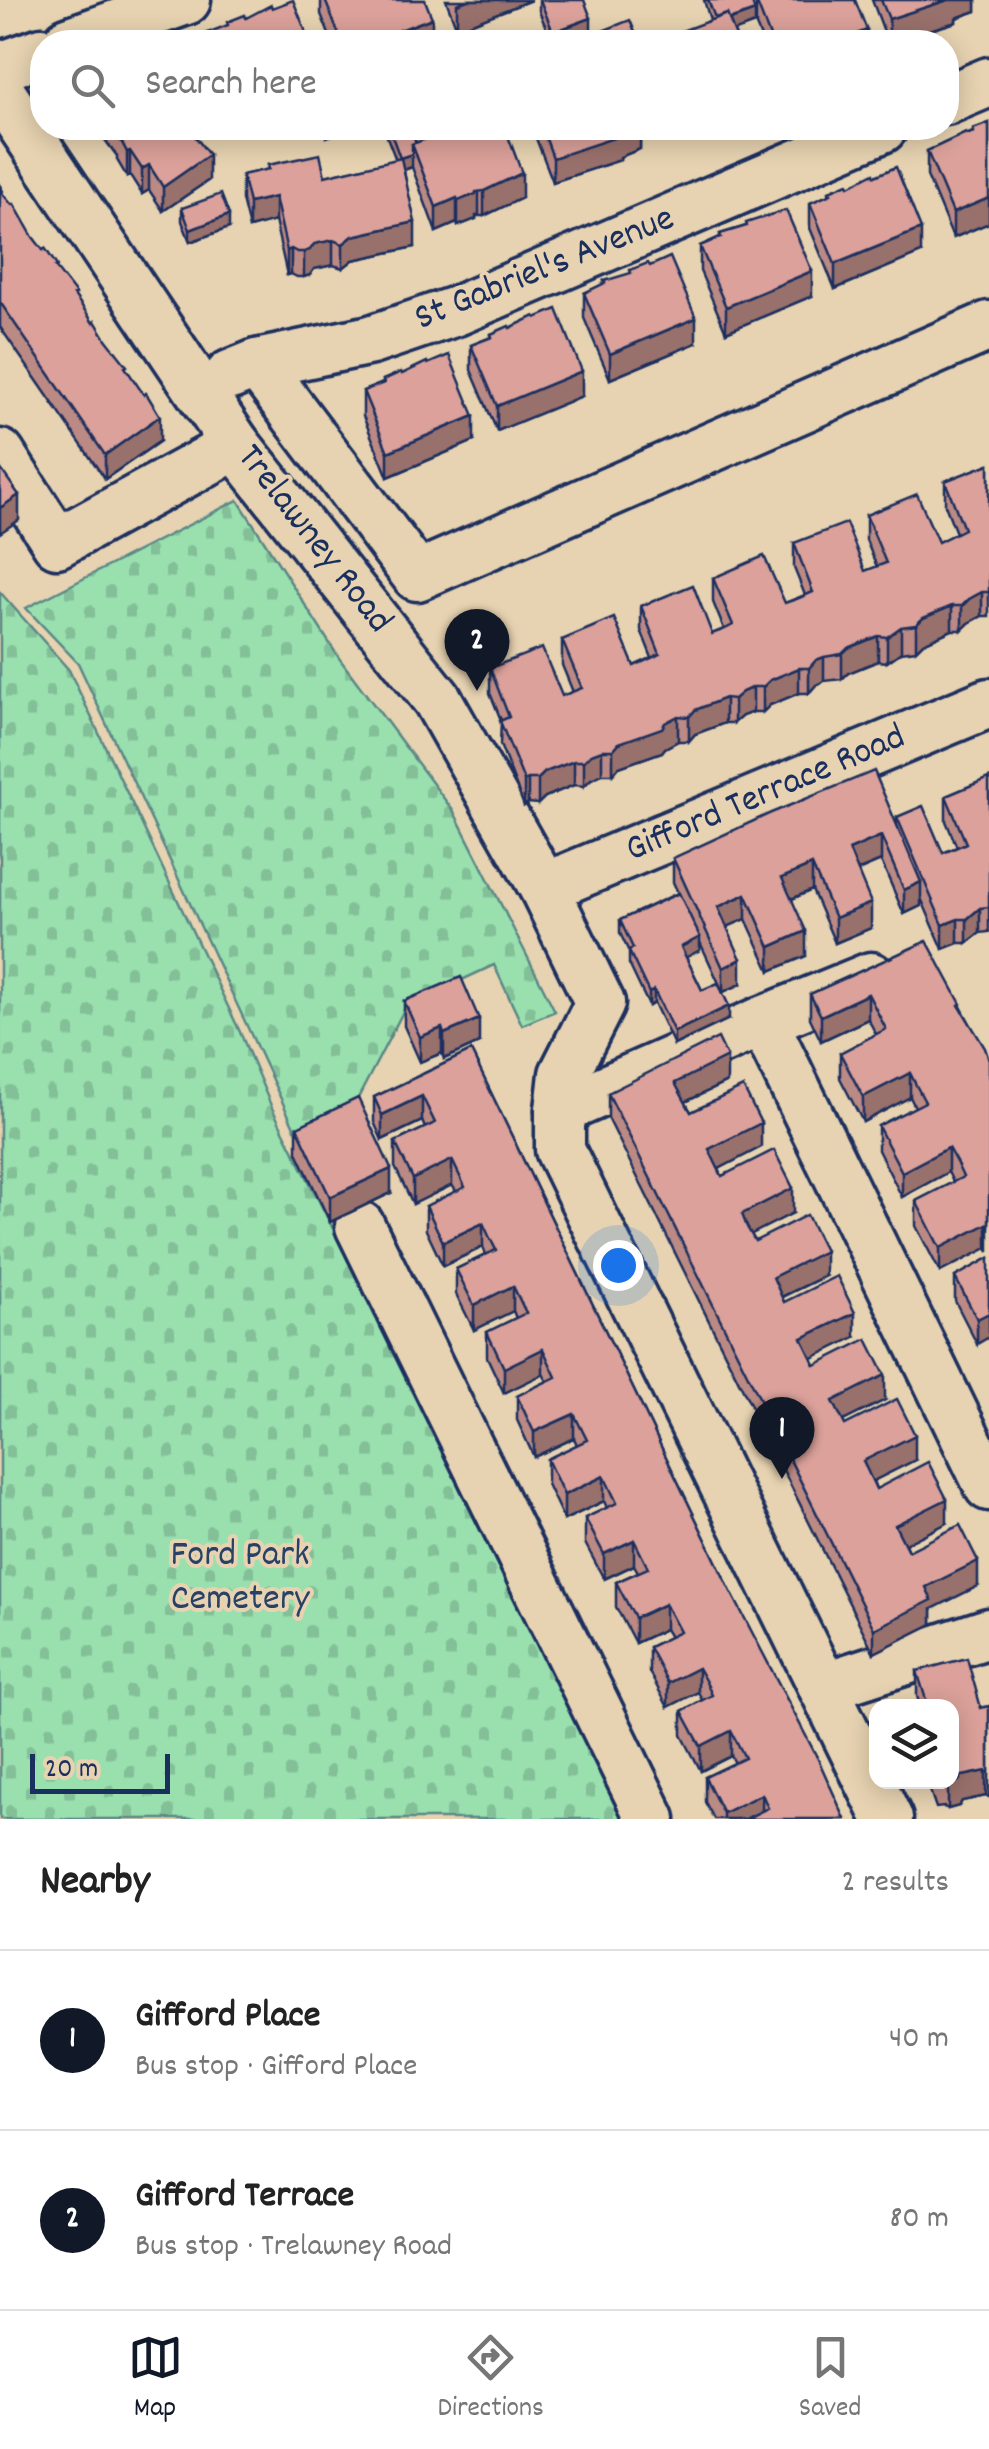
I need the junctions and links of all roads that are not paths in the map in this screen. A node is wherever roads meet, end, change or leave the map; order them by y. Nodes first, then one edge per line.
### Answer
1 (186, 0) edge
2 (102, 30) edge
3 (30, 56) edge
4 (0, 67) edge
5 (989, 82) edge
6 (0, 92) edge
7 (959, 95) edge
8 (30, 137) edge
9 (32, 140) edge
10 (854, 140) edge
11 (989, 326) edge
12 (257, 364) junction
13 (199, 389) junction
14 (236, 445) junction
15 (0, 454) edge
16 (989, 702) edge
17 (544, 888) junction
18 (903, 964) edge
19 (763, 1021) junction
20 (560, 1110) junction
21 (360, 1226) dead end
22 (989, 1486) edge
23 (989, 1634) edge
24 (823, 1687) junction
25 (652, 1819) edge
26 (888, 1819) edge

1 - 2 street
3 - 4 street
5 - 7 street
6 - 8 street, Trelawney Road
9 - 13 street, Trelawney Road
10 - 12 street, St Gabriel's Avenue
11 - 12 street
12 - 13 street, St Gabriel's Avenue
13 - 14 street, Trelawney Road
14 - 15 street
14 - 17 street, Trelawney Road
16 - 17 street, Gifford Terrace Road
17 - 20 street, Trelawney Road
18 - 19 street
19 - 20 street
19 - 22 street
20 - 24 street
21 - 25 street
23 - 24 street
24 - 26 street

